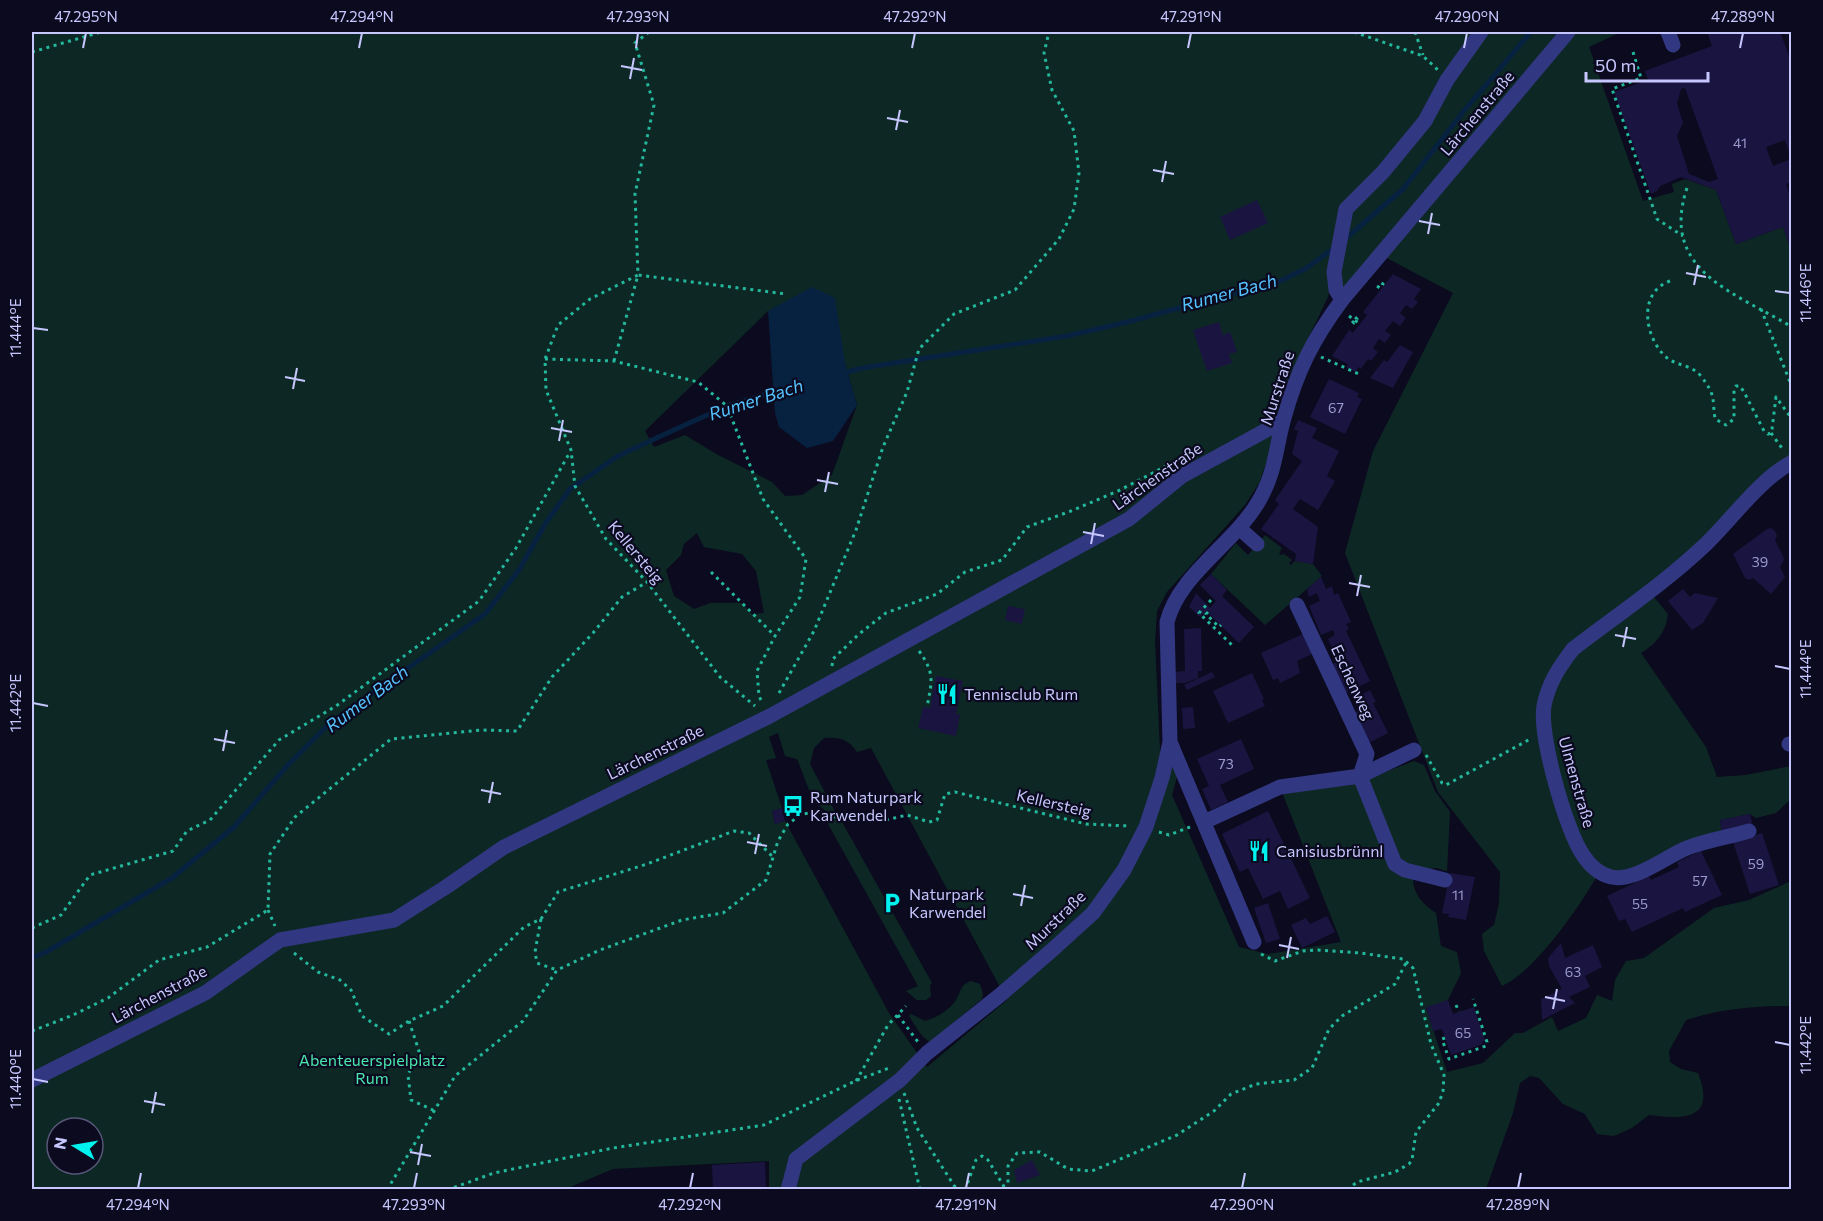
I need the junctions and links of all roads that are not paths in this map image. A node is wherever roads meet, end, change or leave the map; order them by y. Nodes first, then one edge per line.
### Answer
1 (1481, 32) edge
2 (1568, 32) edge
3 (1342, 300) junction
4 (1283, 421) junction
5 (1791, 462) edge
6 (1239, 528) junction
7 (1257, 544) dead end
8 (1297, 605) dead end
9 (1170, 742) junction
10 (1414, 750) road end
11 (1360, 776) junction
12 (1204, 822) junction
13 (1749, 831) dead end
14 (1445, 880) dead end
15 (1254, 942) road end
16 (32, 1080) edge
17 (788, 1190) edge

1 - 3 street
2 - 3 street, Lärchenstraße
3 - 4 street, Murstraße
4 - 6 street, Murstraße
4 - 16 street, Lärchenstraße
5 - 13 street, Ulmenstraße
6 - 7 street
6 - 9 street, Murstraße
8 - 11 street, Eschenweg
9 - 12 street, Murstraße
9 - 17 street, Murstraße
10 - 11 street
11 - 12 street
11 - 14 street, Eschenweg
12 - 15 street, Murstraße

